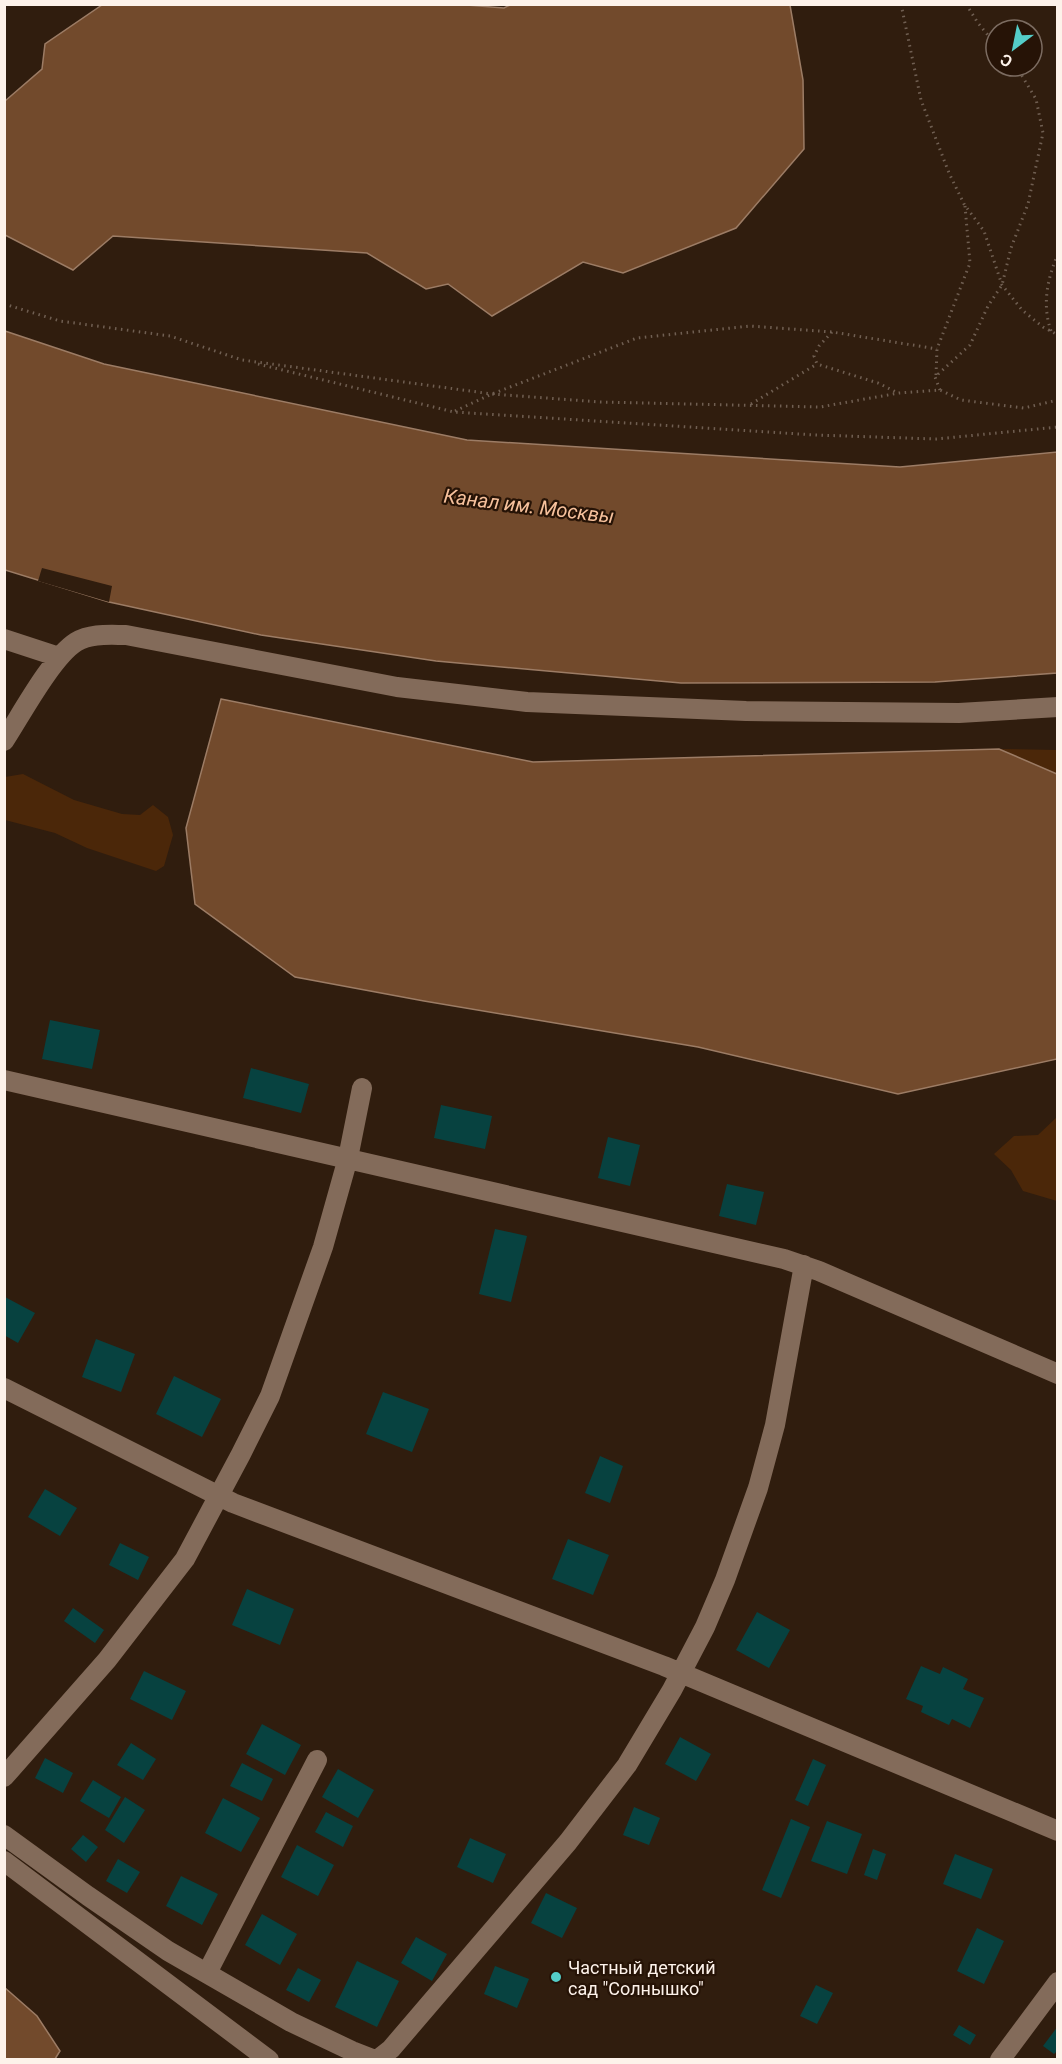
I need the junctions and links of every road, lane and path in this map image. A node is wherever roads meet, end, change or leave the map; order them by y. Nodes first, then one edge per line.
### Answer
1 (901, 4) edge
2 (966, 4) edge
3 (984, 30) edge
4 (1023, 78) edge
5 (964, 204) junction
6 (1058, 254) edge
7 (1002, 285) junction
8 (4, 304) edge
9 (1051, 331) junction
10 (832, 332) junction
11 (1058, 335) edge
12 (937, 349) junction
13 (242, 360) junction
14 (817, 363) junction
15 (936, 377) junction
16 (939, 390) junction
17 (899, 393) junction
18 (492, 394) junction
19 (1058, 400) edge
20 (749, 405) junction
21 (453, 412) junction
22 (1058, 427) edge
23 (4, 639) edge
24 (59, 657) junction
25 (1058, 707) edge
26 (4, 741) edge
27 (4, 1080) edge
28 (362, 1088) dead end
29 (348, 1158) junction
30 (804, 1265) junction
31 (1058, 1374) edge
32 (4, 1388) edge
33 (219, 1496) junction
34 (681, 1673) junction
35 (317, 1760) dead end
36 (4, 1777) edge
37 (1058, 1831) edge
38 (4, 1835) edge
39 (4, 1861) edge
40 (207, 1973) junction
41 (1058, 1982) edge
42 (269, 2060) edge
43 (376, 2060) edge
44 (1000, 2060) edge

1 - 5 path
2 - 3 path
4 - 7 path
5 - 7 path
5 - 12 path
6 - 9 path
7 - 9 path
7 - 15 path
8 - 13 path
9 - 11 path
10 - 12 path
10 - 14 path
10 - 18 path
12 - 15 path
13 - 18 path
13 - 21 path
14 - 17 path
14 - 20 path
15 - 16 path
16 - 17 path
16 - 19 path
17 - 20 path
18 - 20 path
18 - 21 path
21 - 22 path
23 - 24 street
24 - 25 street
24 - 26 street
27 - 29 street
28 - 29 street
29 - 30 street
29 - 33 street
30 - 31 street
30 - 34 street
32 - 33 street
33 - 34 street
33 - 36 street
34 - 37 street
34 - 43 street
35 - 40 street
38 - 40 street
39 - 42 street
40 - 43 street
41 - 44 street

